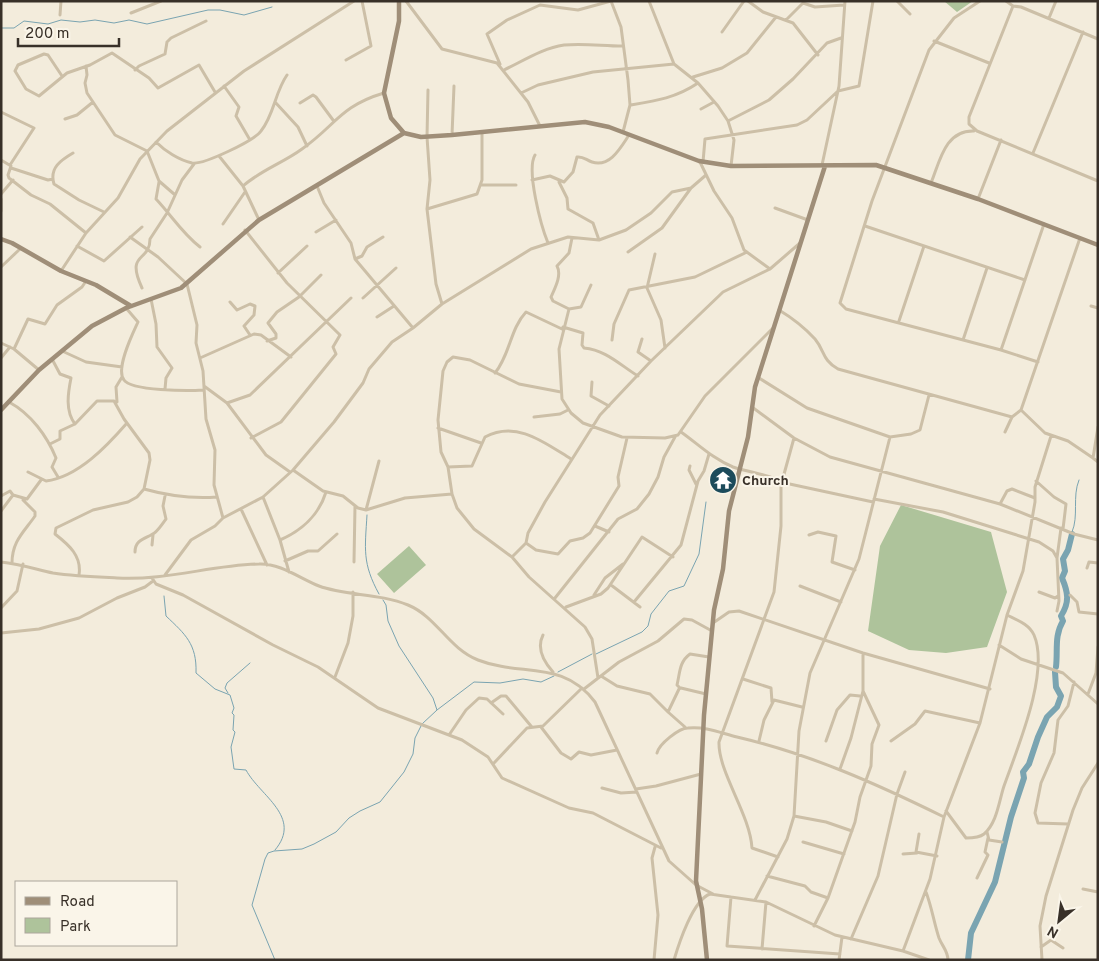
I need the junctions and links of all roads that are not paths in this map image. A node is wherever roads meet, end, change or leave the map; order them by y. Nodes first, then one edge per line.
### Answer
1 (61, 1) edge
2 (161, 1) edge
3 (354, 1) edge
4 (362, 1) edge
5 (400, 1) edge
6 (406, 1) edge
7 (611, 1) edge
8 (649, 1) edge
9 (746, 1) edge
10 (873, 1) edge
11 (898, 1) edge
12 (980, 1) edge
13 (1006, 1) edge
14 (1056, 1) edge
15 (845, 3) edge
16 (1013, 6) junction
17 (131, 13) dead end
18 (910, 14) dead end
19 (60, 15) dead end
20 (776, 16) junction
21 (1049, 18) junction
22 (786, 20) junction
23 (206, 21) dead end
24 (722, 32) dead end
25 (1083, 32) junction
26 (841, 38) junction
27 (1098, 39) edge
28 (934, 41) junction
29 (622, 46) junction
30 (818, 55) junction
31 (346, 60) dead end
32 (989, 63) junction
33 (674, 64) junction
34 (500, 65) junction
35 (86, 66) junction
36 (627, 69) junction
37 (136, 70) junction
38 (504, 70) junction
39 (287, 75) dead end
40 (62, 76) junction
41 (692, 77) junction
42 (698, 83) junction
43 (224, 86) junction
44 (454, 86) dead end
45 (428, 90) dead end
46 (838, 91) junction
47 (215, 92) junction
48 (521, 93) junction
49 (384, 94) junction
50 (93, 102) junction
51 (275, 102) junction
52 (714, 102) junction
53 (300, 103) dead end
54 (630, 105) junction
55 (701, 109) dead end
56 (1, 112) edge
57 (65, 119) dead end
58 (333, 120) junction
59 (728, 121) junction
60 (541, 128) junction
61 (977, 131) junction
62 (624, 132) junction
63 (404, 133) junction
64 (482, 133) junction
65 (629, 134) junction
66 (733, 134) junction
67 (452, 135) junction
68 (427, 137) junction
69 (250, 140) junction
70 (1001, 140) junction
71 (156, 142) junction
72 (307, 146) junction
73 (147, 151) junction
74 (73, 153) dead end
75 (1033, 153) junction
76 (535, 155) dead end
77 (219, 156) junction
78 (1, 160) edge
79 (701, 161) junction
80 (194, 163) junction
81 (731, 166) junction
82 (823, 166) junction
83 (10, 167) junction
84 (885, 167) junction
85 (706, 175) junction
86 (53, 179) junction
87 (12, 180) junction
88 (532, 180) junction
89 (159, 181) junction
90 (558, 181) junction
91 (1098, 182) edge
92 (931, 183) junction
93 (481, 185) junction
94 (516, 185) dead end
95 (243, 186) junction
96 (317, 186) junction
97 (692, 188) junction
98 (245, 192) junction
99 (1, 194) edge
100 (174, 194) junction
101 (1, 199) edge
102 (978, 199) junction
103 (775, 208) dead end
104 (427, 209) junction
105 (1, 212) edge
106 (104, 212) junction
107 (166, 213) junction
108 (259, 220) junction
109 (336, 220) junction
110 (808, 220) junction
111 (223, 224) dead end
112 (1044, 224) junction
113 (865, 226) junction
114 (142, 227) dead end
115 (245, 230) junction
116 (316, 232) dead end
117 (86, 233) junction
118 (130, 237) junction
119 (383, 237) dead end
120 (1080, 237) junction
121 (572, 238) junction
122 (1, 239) edge
123 (599, 240) junction
124 (548, 243) junction
125 (800, 243) junction
126 (1098, 245) edge
127 (77, 246) junction
128 (306, 246) dead end
129 (924, 246) junction
130 (21, 248) junction
131 (200, 248) dead end
132 (146, 250) junction
133 (628, 252) dead end
134 (747, 252) junction
135 (655, 254) dead end
136 (355, 259) junction
137 (1, 267) edge
138 (396, 268) dead end
139 (987, 268) junction
140 (770, 269) junction
141 (61, 271) junction
142 (278, 273) junction
143 (321, 275) dead end
144 (86, 280) junction
145 (1025, 280) junction
146 (187, 284) junction
147 (376, 285) junction
148 (591, 285) dead end
149 (142, 288) dead end
150 (647, 288) junction
151 (300, 297) junction
152 (351, 298) dead end
153 (363, 298) dead end
154 (151, 299) junction
155 (230, 302) dead end
156 (442, 304) junction
157 (394, 306) junction
158 (1091, 306) dead end
159 (128, 307) junction
160 (1098, 308) edge
161 (569, 309) junction
162 (779, 310) junction
163 (377, 317) dead end
164 (326, 320) junction
165 (898, 321) junction
166 (413, 328) junction
167 (563, 328) junction
168 (773, 328) junction
169 (250, 335) junction
170 (642, 339) dead end
171 (612, 340) dead end
172 (963, 340) junction
173 (267, 341) junction
174 (1, 343) edge
175 (10, 348) junction
176 (665, 348) junction
177 (14, 350) junction
178 (1001, 350) junction
179 (62, 351) junction
180 (291, 357) junction
181 (1, 358) edge
182 (200, 358) junction
183 (52, 360) junction
184 (651, 361) junction
185 (1038, 362) junction
186 (122, 367) junction
187 (39, 370) junction
188 (495, 373) junction
189 (638, 376) junction
190 (122, 377) junction
191 (759, 378) junction
192 (592, 382) dead end
193 (203, 388) junction
194 (165, 389) junction
195 (561, 392) junction
196 (929, 395) junction
197 (9, 402) junction
198 (117, 403) junction
199 (227, 403) junction
200 (609, 406) junction
201 (752, 407) junction
202 (1, 410) edge
203 (568, 410) junction
204 (1021, 410) junction
205 (534, 417) dead end
206 (1012, 417) junction
207 (128, 423) junction
208 (75, 424) junction
209 (591, 427) junction
210 (1098, 427) edge
211 (438, 428) junction
212 (681, 432) junction
213 (1005, 432) dead end
214 (1051, 436) junction
215 (676, 437) junction
216 (890, 437) junction
217 (251, 438) junction
218 (627, 438) junction
219 (794, 438) junction
220 (481, 443) junction
221 (50, 444) junction
222 (709, 454) junction
223 (1092, 458) junction
224 (571, 459) junction
225 (379, 461) dead end
226 (1098, 462) edge
227 (690, 466) dead end
228 (448, 468) junction
229 (740, 469) junction
230 (292, 471) junction
231 (28, 472) dead end
232 (880, 472) junction
233 (58, 477) junction
234 (42, 480) junction
235 (781, 481) junction
236 (1036, 481) junction
237 (697, 484) junction
238 (144, 489) junction
239 (326, 492) junction
240 (452, 494) junction
241 (13, 495) junction
242 (1, 496) edge
243 (165, 496) junction
244 (216, 497) junction
245 (262, 498) junction
246 (1035, 498) junction
247 (23, 500) junction
248 (874, 500) junction
249 (1000, 504) junction
250 (355, 506) junction
251 (241, 509) junction
252 (366, 510) junction
253 (1, 511) edge
254 (1032, 516) junction
255 (224, 518) junction
256 (595, 526) junction
257 (1062, 528) junction
258 (609, 532) junction
259 (153, 534) junction
260 (337, 534) dead end
261 (809, 535) dead end
262 (1028, 539) junction
263 (280, 540) junction
264 (1098, 540) edge
265 (526, 543) junction
266 (152, 545) dead end
267 (135, 552) dead end
268 (512, 557) junction
269 (672, 557) junction
270 (1057, 558) junction
271 (286, 561) junction
272 (1, 562) edge
273 (354, 562) dead end
274 (626, 562) junction
275 (12, 563) junction
276 (1098, 563) edge
277 (23, 564) junction
278 (267, 565) junction
279 (1087, 568) dead end
280 (855, 570) junction
281 (289, 572) junction
282 (80, 575) junction
283 (164, 576) junction
284 (152, 580) junction
285 (611, 585) junction
286 (800, 586) dead end
287 (353, 592) junction
288 (1039, 592) dead end
289 (1058, 595) junction
290 (1070, 595) dead end
291 (594, 596) junction
292 (556, 598) junction
293 (634, 602) junction
294 (841, 602) junction
295 (566, 607) junction
296 (640, 607) dead end
297 (1, 608) edge
298 (1057, 612) dead end
299 (1098, 614) edge
300 (1007, 615) junction
301 (764, 620) junction
302 (713, 623) junction
303 (712, 630) junction
304 (1, 633) edge
305 (543, 635) dead end
306 (825, 640) junction
307 (999, 645) junction
308 (1098, 647) edge
309 (863, 653) junction
310 (710, 657) junction
311 (1038, 665) junction
312 (553, 672) junction
313 (334, 677) junction
314 (600, 677) junction
315 (743, 679) junction
316 (1074, 682) junction
317 (680, 688) junction
318 (990, 688) junction
319 (583, 689) junction
320 (862, 691) junction
321 (706, 694) junction
322 (1088, 694) junction
323 (860, 696) junction
324 (772, 702) junction
325 (491, 703) junction
326 (1098, 704) edge
327 (802, 707) junction
328 (668, 712) junction
329 (503, 714) dead end
330 (980, 723) junction
331 (531, 727) junction
332 (541, 727) junction
333 (686, 728) junction
334 (704, 729) junction
335 (722, 733) junction
336 (449, 735) junction
337 (758, 741) junction
338 (826, 741) dead end
339 (890, 741) dead end
340 (616, 750) junction
341 (656, 753) dead end
342 (798, 754) junction
343 (494, 763) junction
344 (1098, 763) edge
345 (840, 768) junction
346 (905, 772) dead end
347 (701, 774) junction
348 (866, 780) junction
349 (602, 788) dead end
350 (636, 790) junction
351 (897, 794) junction
352 (946, 811) junction
353 (794, 816) junction
354 (944, 817) junction
355 (1068, 824) junction
356 (852, 831) junction
357 (987, 831) junction
358 (919, 834) dead end
359 (988, 838) junction
360 (803, 842) dead end
361 (1002, 842) dead end
362 (655, 847) junction
363 (662, 848) junction
364 (918, 853) junction
365 (844, 854) junction
366 (904, 854) dead end
367 (936, 856) junction
368 (778, 857) junction
369 (767, 876) junction
370 (977, 878) dead end
371 (696, 885) junction
372 (1083, 889) dead end
373 (926, 892) junction
374 (1098, 892) edge
375 (713, 894) junction
376 (731, 897) junction
377 (828, 898) junction
378 (755, 900) junction
379 (700, 901) junction
380 (766, 902) junction
381 (814, 926) junction
382 (842, 937) junction
383 (851, 939) junction
384 (1041, 947) junction
385 (1063, 948) dead end
386 (762, 949) junction
387 (903, 951) junction
388 (840, 954) junction
389 (654, 960) edge
390 (674, 960) edge
391 (707, 960) edge
392 (840, 960) edge
393 (929, 960) edge
394 (948, 960) edge
395 (1042, 960) edge

1 - 19 street
2 - 17 street
3 - 43 street
4 - 31 street
5 - 49 street
6 - 34 street
7 - 29 street
7 - 34 street
8 - 33 street
9 - 20 street
9 - 24 street
10 - 46 street
11 - 18 street
12 - 28 street
13 - 16 street
14 - 21 street
15 - 22 street
15 - 26 street
16 - 21 street
16 - 32 street
20 - 22 street
20 - 41 street
21 - 25 street
22 - 30 street
23 - 37 street
25 - 27 street
25 - 75 street
26 - 30 street
26 - 46 street
28 - 32 street
28 - 84 street
29 - 36 street
29 - 38 street
30 - 59 street
32 - 61 street
33 - 36 street
33 - 41 street
34 - 38 street
35 - 37 street
35 - 40 street
35 - 50 street
36 - 48 street
36 - 54 street
37 - 47 street
38 - 48 street
39 - 51 street
40 - 40 street
41 - 42 street
42 - 52 street
42 - 54 street
43 - 47 street
43 - 69 street
44 - 67 street
45 - 68 street
46 - 66 street
46 - 82 street
47 - 71 street
48 - 60 street
49 - 58 street
49 - 63 street
50 - 57 street
50 - 73 street
51 - 69 street
51 - 72 street
52 - 55 street
52 - 59 street
53 - 58 street
54 - 62 street
56 - 83 street
58 - 72 street
59 - 66 street
60 - 62 street
60 - 64 street
61 - 70 street
61 - 92 street
62 - 65 street
63 - 68 street
63 - 96 street
64 - 67 street
64 - 93 street
65 - 79 street
65 - 90 street
66 - 79 street
66 - 81 street
67 - 68 street
68 - 104 street
69 - 77 street
70 - 75 street
70 - 102 street
71 - 73 street
71 - 80 street
72 - 95 street
73 - 89 street
73 - 106 street
74 - 86 street
75 - 91 street
76 - 88 street
77 - 80 street
77 - 95 street
78 - 83 street
79 - 81 street
79 - 85 street
80 - 100 street
81 - 82 street
82 - 84 street
82 - 110 street
83 - 86 street
83 - 87 street
84 - 92 street
84 - 113 street
85 - 97 street
85 - 134 street
86 - 106 street
87 - 99 street
87 - 117 street
88 - 90 street
88 - 124 street
89 - 100 street
89 - 107 street
90 - 123 street
92 - 102 street
93 - 94 street
93 - 104 street
95 - 98 street
96 - 108 street
96 - 109 street
97 - 123 street
97 - 133 street
98 - 108 street
98 - 111 street
100 - 107 street
101 - 105 street
102 - 112 street
103 - 110 street
104 - 156 street
106 - 117 street
107 - 131 street
107 - 132 street
108 - 115 street
109 - 116 street
109 - 136 street
110 - 125 street
112 - 120 street
112 - 145 street
113 - 129 street
113 - 165 street
114 - 118 street
115 - 142 street
115 - 146 street
117 - 127 street
118 - 127 street
118 - 132 street
119 - 136 street
120 - 126 street
120 - 185 street
121 - 123 street
121 - 124 street
121 - 161 street
122 - 130 street
124 - 156 street
125 - 140 street
125 - 162 street
127 - 141 street
128 - 142 street
129 - 139 street
129 - 165 street
130 - 137 street
130 - 141 street
132 - 146 street
132 - 149 street
134 - 140 street
134 - 150 street
135 - 150 street
136 - 147 street
138 - 147 street
139 - 145 street
139 - 172 street
140 - 176 street
141 - 144 street
142 - 151 street
143 - 151 street
144 - 159 street
144 - 177 street
145 - 178 street
146 - 154 street
146 - 182 street
147 - 153 street
147 - 157 street
148 - 161 street
150 - 171 street
150 - 176 street
151 - 164 street
151 - 173 street
152 - 164 street
154 - 159 street
154 - 194 street
155 - 169 street
156 - 166 street
157 - 163 street
157 - 166 street
158 - 160 street
159 - 179 street
159 - 186 street
161 - 167 street
162 - 168 street
162 - 196 street
164 - 180 street
164 - 217 street
165 - 172 street
166 - 230 street
167 - 188 street
167 - 189 street
167 - 195 street
168 - 191 street
168 - 212 street
169 - 173 street
169 - 182 street
170 - 184 street
172 - 178 street
173 - 180 street
174 - 175 street
175 - 177 street
175 - 181 street
176 - 184 street
177 - 187 street
178 - 185 street
179 - 183 street
179 - 186 street
180 - 199 street
182 - 193 street
183 - 187 street
183 - 208 street
184 - 189 street
185 - 204 street
186 - 190 street
187 - 197 street
188 - 195 street
188 - 211 street
189 - 200 street
190 - 194 street
190 - 198 street
191 - 201 street
191 - 216 street
192 - 200 street
193 - 194 street
193 - 199 street
193 - 244 street
195 - 203 street
196 - 206 street
196 - 216 street
197 - 202 street
197 - 221 street
198 - 207 street
198 - 208 street
199 - 217 street
200 - 209 street
201 - 219 street
201 - 229 street
203 - 205 street
203 - 209 street
204 - 206 street
204 - 214 street
206 - 213 street
207 - 233 street
207 - 238 street
208 - 221 street
209 - 218 street
209 - 224 street
210 - 223 street
211 - 220 street
211 - 228 street
212 - 215 street
212 - 222 street
214 - 223 street
214 - 236 street
215 - 218 street
215 - 258 street
216 - 232 street
217 - 230 street
218 - 256 street
219 - 232 street
219 - 235 street
220 - 224 street
220 - 228 street
221 - 233 street
222 - 229 street
222 - 237 street
223 - 226 street
224 - 265 street
225 - 252 street
227 - 237 street
228 - 240 street
229 - 235 street
229 - 302 street
230 - 239 street
230 - 245 street
231 - 234 street
232 - 248 street
232 - 249 street
233 - 234 street
234 - 247 street
235 - 248 street
235 - 301 street
236 - 246 street
236 - 257 street
237 - 269 street
238 - 243 street
238 - 282 street
239 - 250 street
239 - 263 street
240 - 252 street
240 - 268 street
241 - 242 street
241 - 247 street
241 - 253 street
243 - 244 street
243 - 259 street
244 - 255 street
245 - 251 street
245 - 263 street
246 - 249 street
246 - 254 street
247 - 275 street
248 - 262 street
248 - 280 street
249 - 254 street
250 - 252 street
250 - 273 street
251 - 255 street
251 - 278 street
254 - 257 street
254 - 262 street
255 - 283 street
256 - 258 street
256 - 265 street
257 - 264 street
257 - 270 street
258 - 292 street
259 - 266 street
259 - 267 street
260 - 271 street
261 - 280 street
262 - 270 street
262 - 300 street
263 - 271 street
265 - 268 street
268 - 292 street
269 - 274 street
269 - 293 street
270 - 289 street
271 - 281 street
272 - 275 street
274 - 285 street
274 - 291 street
275 - 277 street
276 - 279 street
277 - 282 street
277 - 297 street
278 - 281 street
278 - 283 street
280 - 294 street
281 - 287 street
282 - 284 street
283 - 284 street
284 - 304 street
284 - 313 street
285 - 291 street
285 - 293 street
286 - 294 street
287 - 312 street
287 - 313 street
288 - 289 street
289 - 298 street
290 - 299 street
291 - 295 street
292 - 295 street
293 - 296 street
294 - 306 street
295 - 314 street
300 - 307 street
300 - 311 street
301 - 302 street
301 - 306 street
301 - 315 street
302 - 303 street
303 - 310 street
303 - 314 street
305 - 312 street
306 - 309 street
306 - 327 street
307 - 311 street
307 - 318 street
308 - 322 street
309 - 318 street
309 - 320 street
310 - 317 street
310 - 321 street
311 - 316 street
311 - 357 street
312 - 319 street
313 - 336 street
314 - 319 street
314 - 328 street
315 - 324 street
315 - 335 street
316 - 322 street
316 - 355 street
317 - 321 street
317 - 328 street
318 - 330 street
319 - 332 street
319 - 340 street
320 - 323 street
320 - 348 street
321 - 334 street
322 - 326 street
323 - 338 street
323 - 345 street
324 - 327 street
324 - 337 street
325 - 329 street
325 - 331 street
325 - 336 street
327 - 342 street
328 - 333 street
330 - 339 street
330 - 352 street
331 - 332 street
331 - 343 street
332 - 340 street
333 - 334 street
333 - 341 street
334 - 335 street
334 - 347 street
335 - 337 street
335 - 368 street
336 - 343 street
337 - 342 street
340 - 350 street
342 - 345 street
342 - 353 street
343 - 362 street
344 - 355 street
345 - 348 street
346 - 351 street
347 - 350 street
347 - 371 street
348 - 351 street
348 - 356 street
349 - 350 street
350 - 363 street
351 - 354 street
351 - 383 street
352 - 354 street
352 - 357 street
353 - 356 street
353 - 368 street
354 - 367 street
355 - 384 street
356 - 365 street
357 - 359 street
358 - 364 street
359 - 361 street
359 - 370 street
360 - 365 street
362 - 363 street
362 - 389 street
363 - 371 street
364 - 366 street
364 - 367 street
365 - 377 street
367 - 373 street
368 - 369 street
369 - 377 street
369 - 378 street
371 - 375 street
371 - 379 street
372 - 374 street
373 - 387 street
373 - 394 street
375 - 376 street
375 - 379 street
376 - 378 street
376 - 386 street
377 - 381 street
378 - 380 street
379 - 390 street
379 - 391 street
380 - 381 street
380 - 386 street
381 - 382 street
382 - 383 street
382 - 388 street
383 - 387 street
384 - 385 street
384 - 395 street
386 - 388 street
387 - 393 street
388 - 392 street

